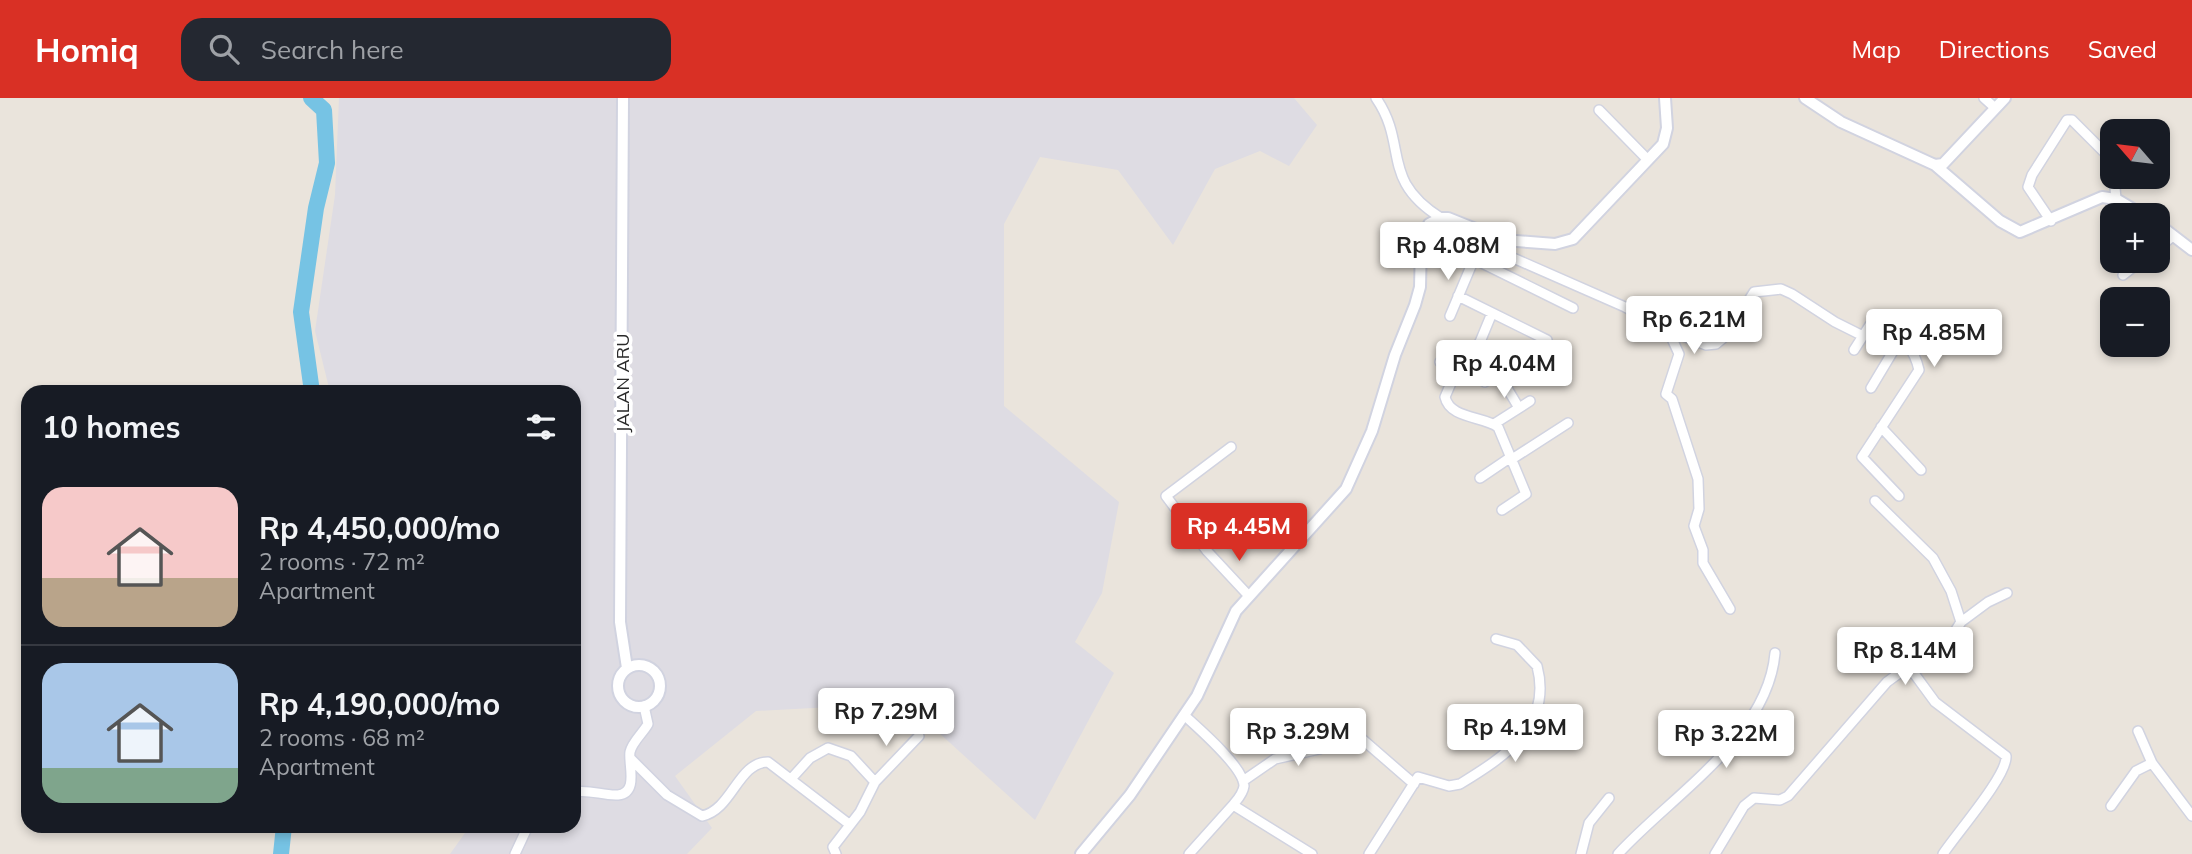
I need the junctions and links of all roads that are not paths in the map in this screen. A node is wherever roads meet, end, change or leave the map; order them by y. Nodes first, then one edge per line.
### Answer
1 (623, 98) edge
2 (1376, 98) edge
3 (1665, 98) edge
4 (1805, 98) edge
5 (1984, 98) edge
6 (2005, 98) edge
7 (1994, 107) junction
8 (1599, 110) dead end
9 (2100, 148) edge
10 (1648, 160) junction
11 (1935, 165) junction
12 (2115, 189) edge
13 (2116, 199) junction
14 (2123, 203) edge
15 (1441, 218) junction
16 (2051, 221) junction
17 (1423, 234) junction
18 (2170, 234) edge
19 (2173, 236) junction
20 (2170, 238) edge
21 (1503, 240) junction
22 (2192, 250) edge
23 (1474, 259) junction
24 (2126, 273) edge
25 (2123, 275) dead end
26 (1458, 296) junction
27 (1573, 308) dead end
28 (1492, 313) junction
29 (1450, 316) dead end
30 (1668, 330) junction
31 (1863, 336) junction
32 (1901, 338) junction
33 (1547, 340) dead end
34 (1476, 348) junction
35 (1854, 350) dead end
36 (1440, 362) dead end
37 (1504, 363) dead end
38 (1461, 370) junction
39 (1498, 373) dead end
40 (1485, 382) dead end
41 (1871, 388) dead end
42 (1530, 401) dead end
43 (1519, 408) junction
44 (1568, 423) dead end
45 (1494, 424) junction
46 (1881, 427) junction
47 (1231, 447) dead end
48 (1511, 458) junction
49 (1922, 470) dead end
50 (1480, 478) dead end
51 (1899, 496) dead end
52 (1875, 501) dead end
53 (1502, 510) dead end
54 (2007, 593) dead end
55 (1248, 595) junction
56 (1730, 609) dead end
57 (1961, 622) junction
58 (1496, 639) dead end
59 (1775, 653) dead end
60 (627, 668) junction
61 (1913, 672) junction
62 (644, 706) junction
63 (1184, 715) junction
64 (2138, 731) dead end
65 (919, 736) dead end
66 (632, 759) junction
67 (2152, 763) junction
68 (792, 779) junction
69 (1243, 781) junction
70 (875, 782) junction
71 (1414, 784) junction
72 (581, 792) edge
73 (1609, 798) dead end
74 (1233, 805) junction
75 (2111, 806) dead end
76 (2192, 816) edge
77 (849, 824) junction
78 (525, 833) edge
79 (515, 854) edge
80 (836, 854) edge
81 (1081, 854) edge
82 (1189, 854) edge
83 (1312, 854) edge
84 (1369, 854) edge
85 (1581, 854) edge
86 (1618, 854) edge
87 (1715, 854) edge
88 (1942, 854) edge

1 - 60 street, JALAN ARU
2 - 15 street
3 - 10 street
4 - 11 street
5 - 7 street
6 - 7 street
7 - 11 street
8 - 10 street
9 - 16 street
10 - 21 street
11 - 16 street
12 - 13 street
13 - 14 street
13 - 16 street
15 - 17 street
15 - 21 street
17 - 23 street
17 - 55 street
18 - 19 street
19 - 20 street
19 - 22 street
21 - 30 street
23 - 26 street
23 - 27 street
24 - 25 street
26 - 28 street
26 - 29 street
28 - 33 street
28 - 34 street
30 - 31 street
30 - 56 street
31 - 32 street
31 - 35 street
32 - 41 street
32 - 46 street
34 - 37 street
34 - 38 street
36 - 38 street
38 - 40 street
38 - 45 street
39 - 43 street
42 - 43 street
43 - 45 street
44 - 48 street
45 - 48 street
46 - 49 street
46 - 51 street
47 - 55 street
48 - 50 street
48 - 53 street
52 - 57 street
54 - 57 street
55 - 63 street
57 - 61 street
58 - 71 street
59 - 86 street
60 - 62 street
60 - 62 street
61 - 87 street
61 - 88 street
62 - 66 street
63 - 69 street
63 - 81 street
64 - 67 street
65 - 70 street
66 - 68 street
66 - 72 street
67 - 75 street
67 - 76 street
68 - 70 street
68 - 77 street
69 - 71 street
69 - 74 street
70 - 77 street
71 - 84 street
73 - 85 street
74 - 82 street
74 - 83 street
77 - 80 street
78 - 79 street

